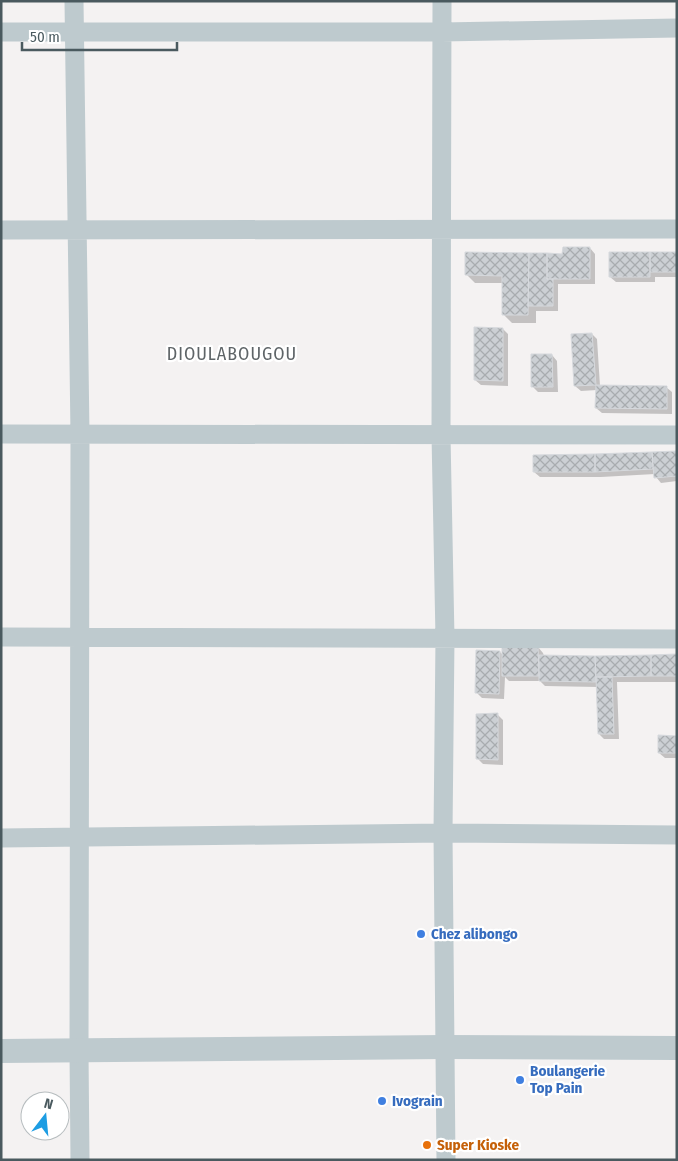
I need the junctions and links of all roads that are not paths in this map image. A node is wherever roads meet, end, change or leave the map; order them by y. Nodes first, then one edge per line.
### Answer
1 (74, 1) edge
2 (442, 1) edge
3 (677, 28) edge
4 (1, 32) edge
5 (74, 32) junction
6 (442, 32) junction
7 (677, 229) edge
8 (1, 230) edge
9 (76, 230) junction
10 (442, 230) junction
11 (1, 434) edge
12 (80, 434) junction
13 (441, 435) junction
14 (677, 435) edge
15 (1, 637) edge
16 (79, 638) junction
17 (445, 638) junction
18 (677, 639) edge
19 (443, 832) junction
20 (677, 835) edge
21 (79, 837) junction
22 (1, 838) edge
23 (444, 1047) junction
24 (677, 1048) edge
25 (1, 1051) edge
26 (79, 1052) junction
27 (80, 1160) edge
28 (446, 1160) edge

1 - 5 street
2 - 6 street
3 - 6 street
4 - 5 street
5 - 6 street
5 - 9 street
6 - 10 street
7 - 10 street
8 - 9 street
9 - 10 street
9 - 12 street
10 - 13 street
11 - 12 street
12 - 13 street
12 - 16 street
13 - 14 street
13 - 17 street
15 - 16 street
16 - 17 street
16 - 21 street
17 - 18 street
17 - 19 street
19 - 20 street
19 - 21 street
19 - 23 street
21 - 22 street
21 - 26 street
23 - 24 street
23 - 26 street
23 - 28 street
25 - 26 street
26 - 27 street

